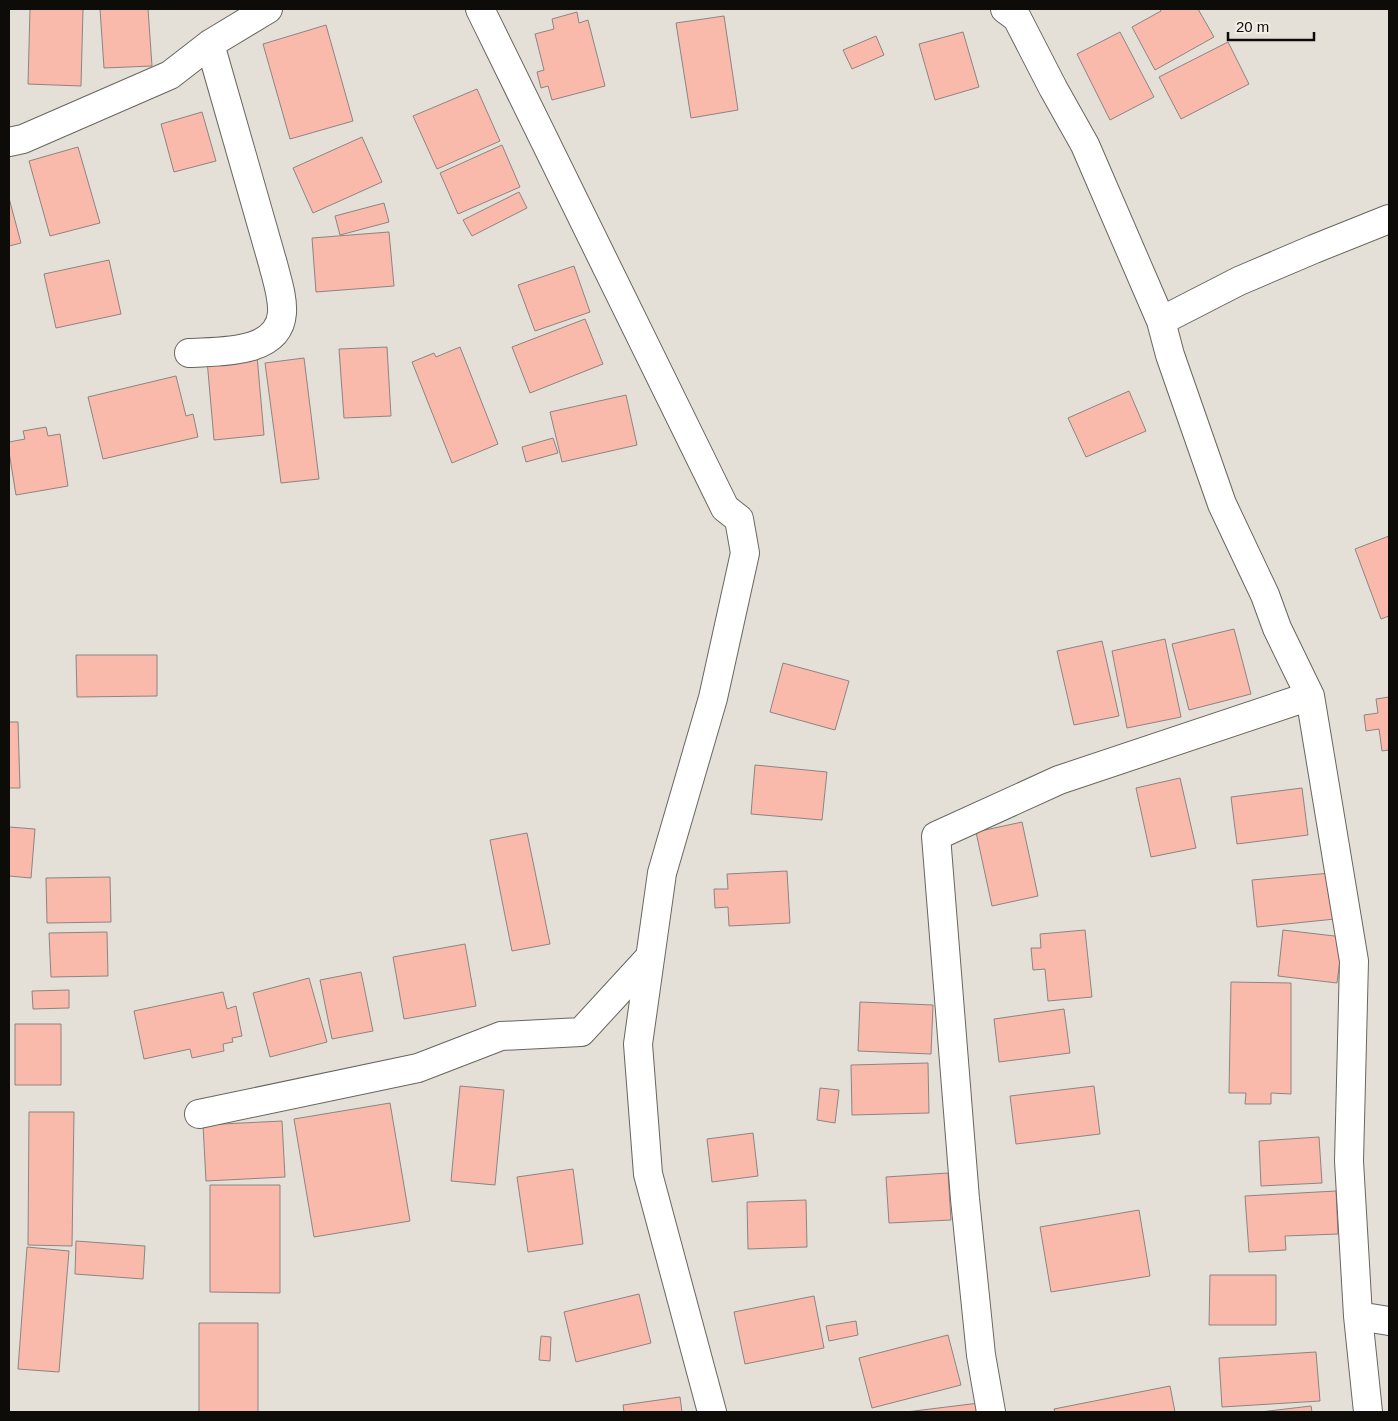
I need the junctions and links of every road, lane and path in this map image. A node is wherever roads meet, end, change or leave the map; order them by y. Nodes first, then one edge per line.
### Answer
1 (268, 9) edge
2 (480, 9) edge
3 (1005, 9) edge
4 (210, 44) junction
5 (9, 142) edge
6 (1389, 220) edge
7 (1161, 321) junction
8 (189, 353) dead end
9 (1310, 696) junction
10 (650, 957) junction
11 (199, 1114) dead end
12 (1358, 1316) junction
13 (1389, 1321) edge
14 (712, 1412) edge
15 (990, 1412) edge
16 (1368, 1412) edge

1 - 4 street
2 - 10 street
3 - 7 street
4 - 5 street
4 - 8 street
6 - 7 street
7 - 9 street
9 - 12 street
9 - 15 street
10 - 11 street
10 - 14 street
12 - 13 street
12 - 16 street

